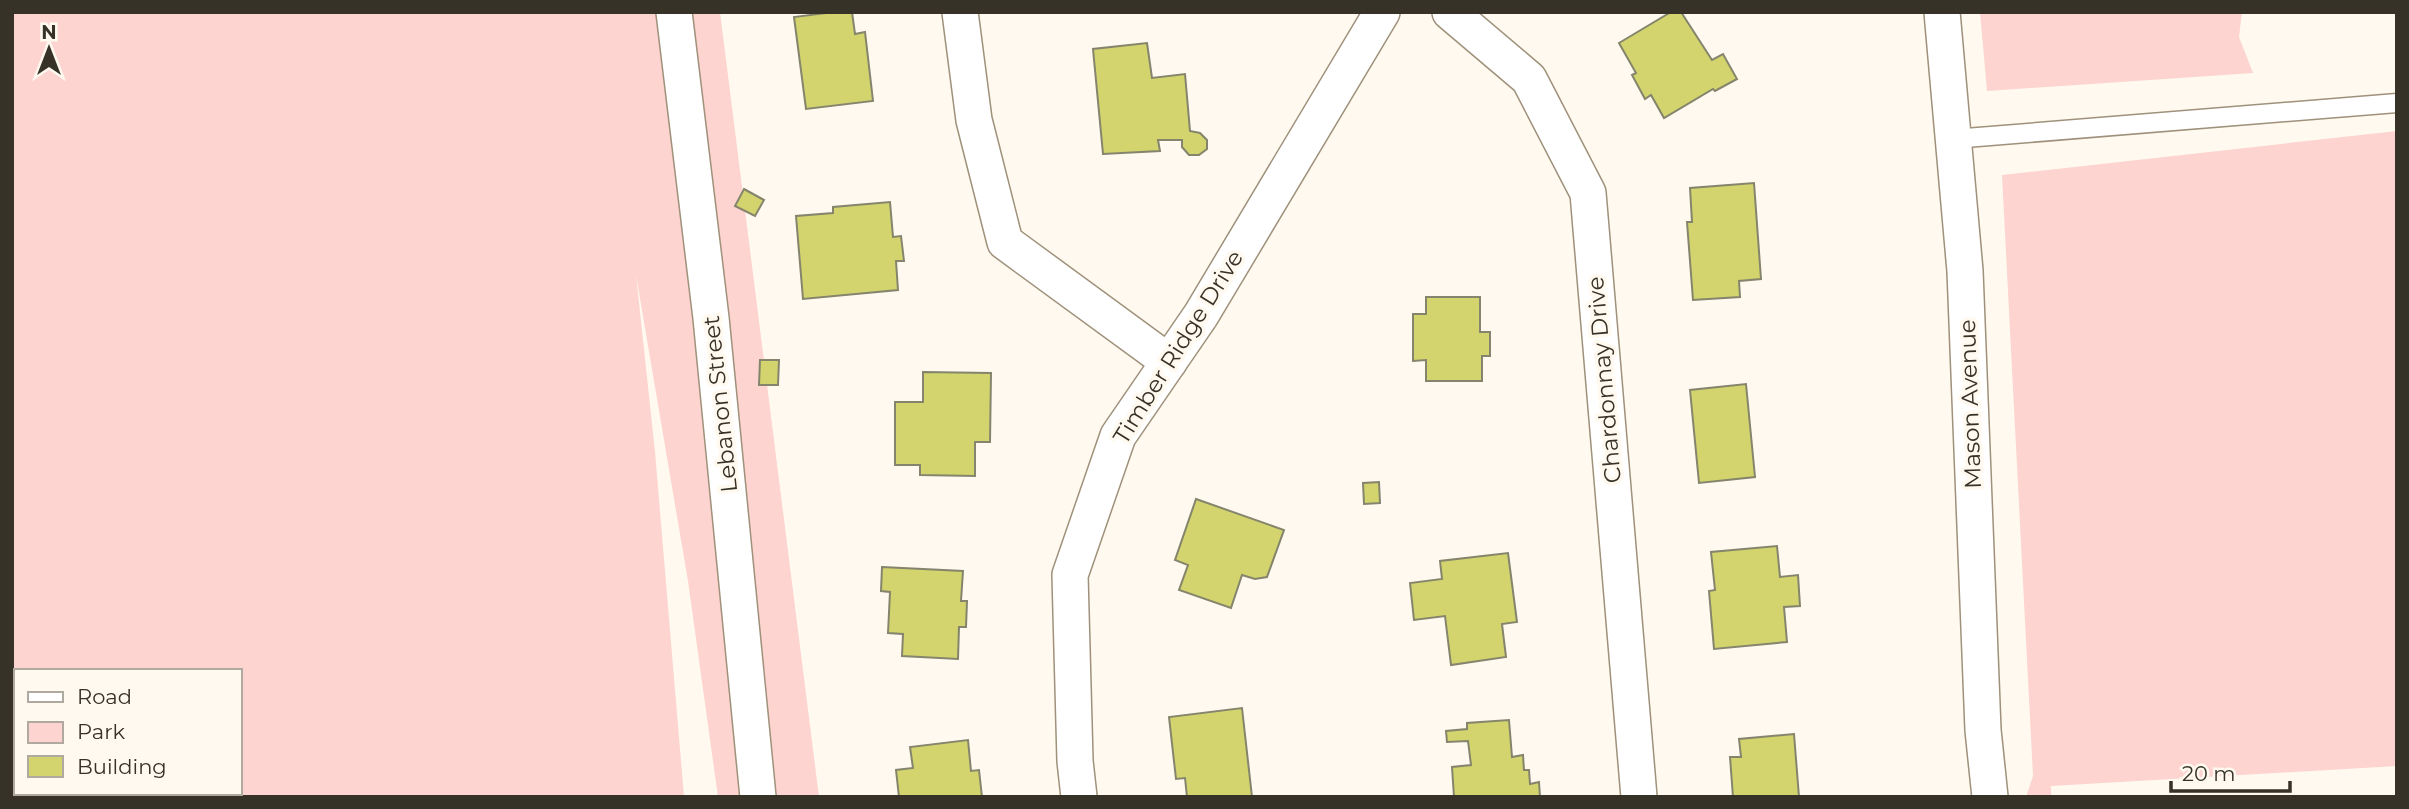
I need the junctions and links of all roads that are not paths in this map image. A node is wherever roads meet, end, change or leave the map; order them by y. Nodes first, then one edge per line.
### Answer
1 (674, 12) edge
2 (960, 12) edge
3 (1382, 12) edge
4 (1450, 12) edge
5 (1942, 12) edge
6 (2397, 103) edge
7 (1953, 139) junction
8 (1168, 362) junction
9 (758, 797) edge
10 (1079, 797) edge
11 (1639, 797) edge
12 (1990, 797) edge

1 - 9 street, Lebanon Street
2 - 8 street
3 - 8 street, Timber Ridge Drive
4 - 11 street, Chardonnay Drive
5 - 7 street, Mason Avenue
6 - 7 lane
7 - 12 street, Mason Avenue
8 - 10 street, Timber Ridge Drive

